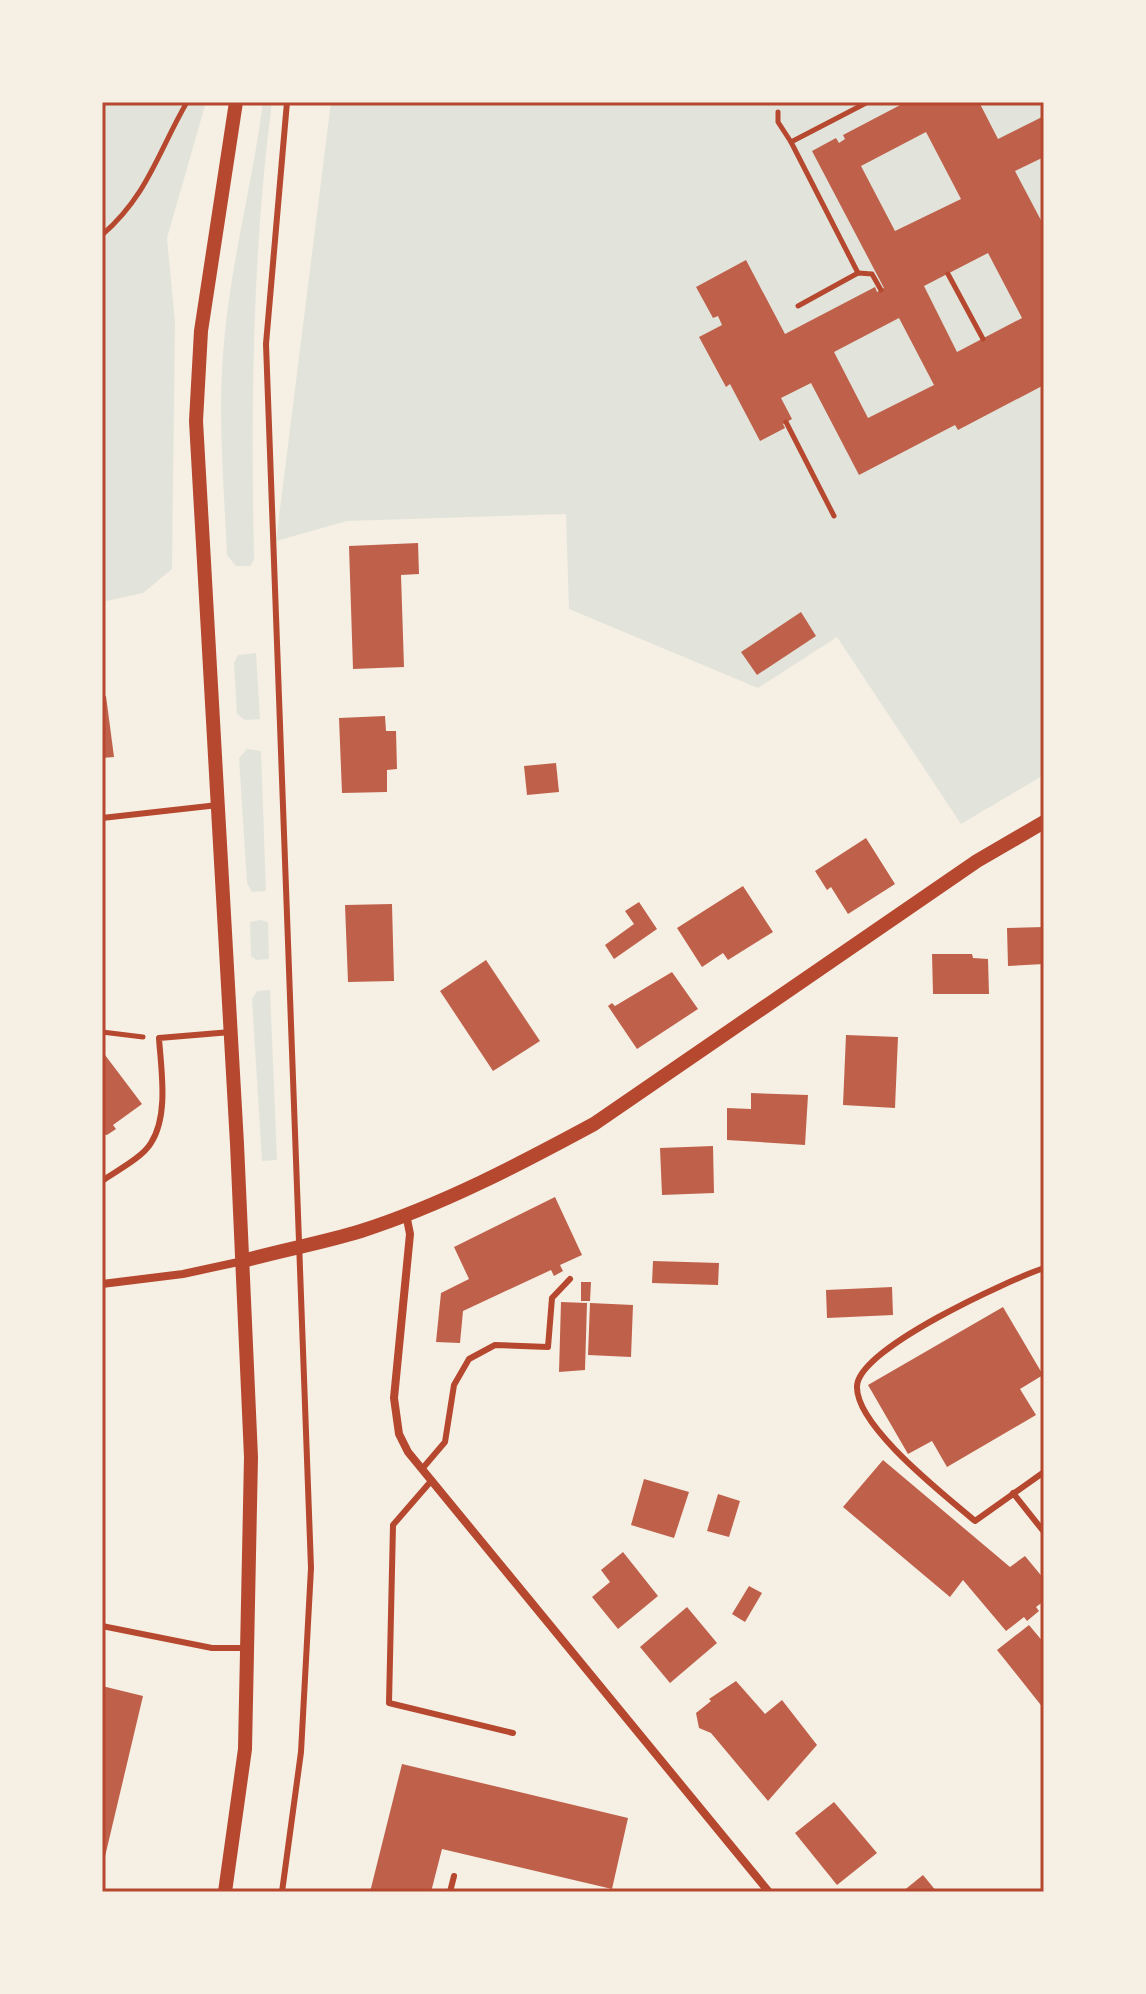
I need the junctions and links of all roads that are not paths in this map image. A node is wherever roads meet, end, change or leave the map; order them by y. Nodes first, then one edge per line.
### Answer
1 (236, 102) edge
2 (287, 102) edge
3 (218, 805) junction
4 (102, 818) edge
5 (1044, 822) edge
6 (231, 1032) junction
7 (102, 1181) edge
8 (406, 1214) junction
9 (298, 1246) junction
10 (243, 1261) junction
11 (1044, 1268) edge
12 (570, 1279) dead end
13 (102, 1284) edge
14 (422, 1469) junction
15 (1044, 1472) edge
16 (432, 1480) junction
17 (1013, 1493) junction
18 (1044, 1532) edge
19 (102, 1626) edge
20 (250, 1648) junction
21 (513, 1733) dead end
22 (454, 1876) dead end
23 (225, 1892) edge
24 (282, 1892) edge
25 (450, 1892) edge
26 (769, 1892) edge

1 - 3 street
2 - 9 lane
3 - 4 lane
3 - 6 street
5 - 8 street
6 - 7 lane
6 - 10 street
8 - 9 street
8 - 14 street
9 - 10 street
9 - 24 lane
10 - 13 street
10 - 20 street
11 - 17 lane
12 - 14 lane
14 - 16 street
15 - 17 lane
16 - 21 lane
16 - 26 street
17 - 18 lane
19 - 20 lane
20 - 23 street
22 - 25 lane

